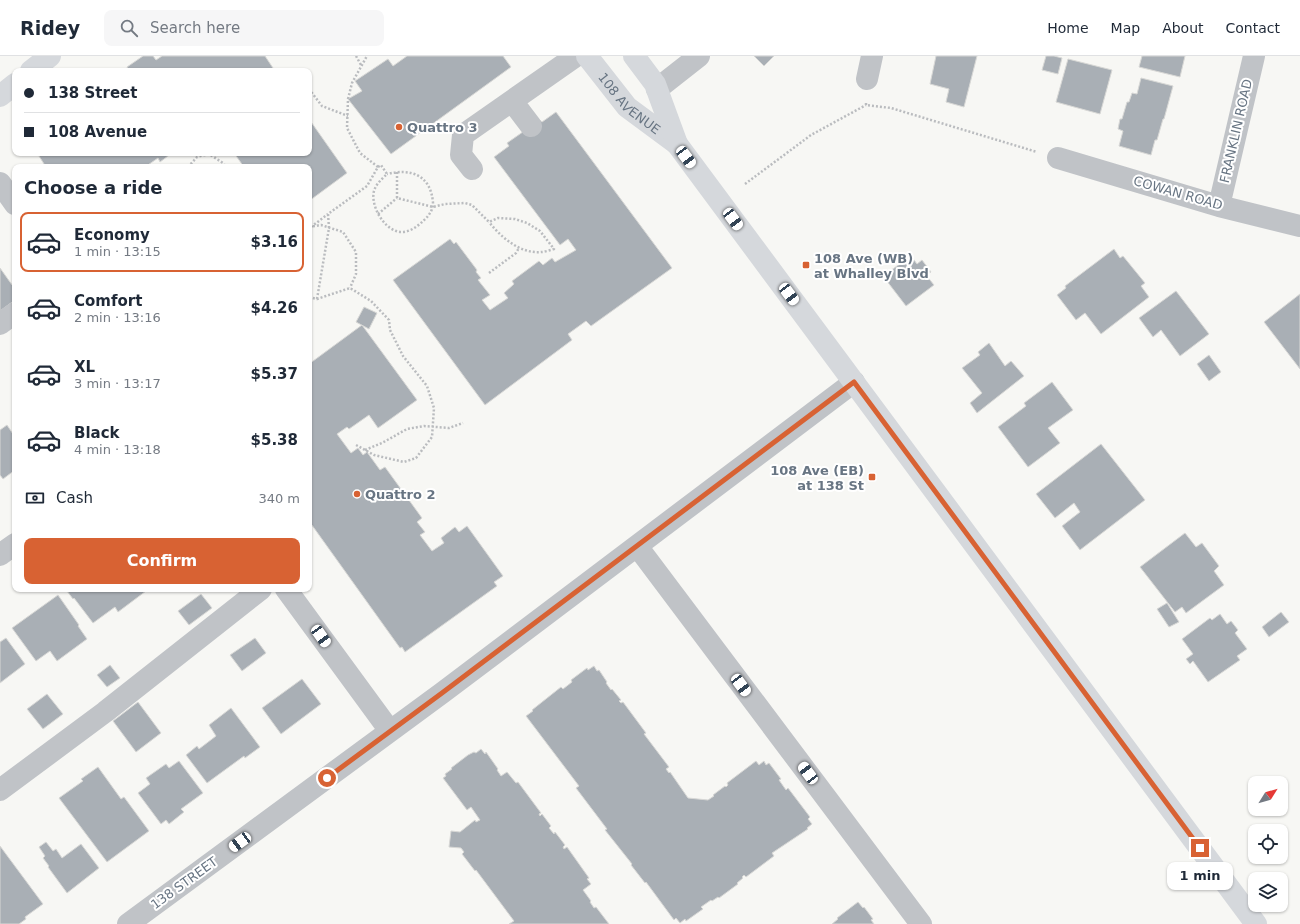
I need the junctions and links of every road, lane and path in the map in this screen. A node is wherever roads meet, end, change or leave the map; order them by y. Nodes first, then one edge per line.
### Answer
1 (50, 56) edge
2 (356, 56) edge
3 (367, 56) edge
4 (576, 56) edge
5 (587, 56) edge
6 (634, 56) edge
7 (699, 56) edge
8 (872, 56) edge
9 (1254, 56) edge
10 (362, 66) junction
11 (35, 68) edge
12 (867, 79) joint
13 (12, 86) edge
14 (657, 89) junction
15 (312, 93) edge
16 (0, 96) edge
17 (512, 101) junction
18 (866, 105) junction
19 (348, 116) junction
20 (531, 126) dead end
21 (677, 144) junction
22 (201, 156) edge
23 (212, 156) edge
24 (1058, 158) joint
25 (191, 164) edge
26 (224, 164) edge
27 (378, 167) junction
28 (472, 169) dead end
29 (397, 172) junction
30 (387, 174) junction
31 (0, 183) edge
32 (745, 184) dead end
33 (397, 198) junction
34 (12, 200) edge
35 (1219, 206) junction
36 (433, 207) junction
37 (328, 214) junction
38 (378, 214) junction
39 (489, 222) junction
40 (312, 226) edge
41 (1300, 226) edge
42 (312, 227) edge
43 (329, 228) junction
44 (519, 248) junction
45 (489, 273) dead end
46 (350, 288) junction
47 (312, 298) edge
48 (317, 299) junction
49 (12, 315) edge
50 (0, 324) edge
51 (854, 382) junction
52 (463, 423) dead end
53 (433, 427) junction
54 (356, 445) dead end
55 (365, 450) junction
56 (12, 546) edge
57 (637, 546) junction
58 (0, 555) edge
59 (257, 592) edge
60 (288, 592) edge
61 (390, 731) junction
62 (0, 790) edge
63 (128, 924) edge
64 (921, 924) edge
65 (1256, 924) edge

1 - 11 main road
2 - 10 path
3 - 10 path
4 - 17 street
5 - 21 main road, 108 AVENUE
6 - 14 main road, 108 AVENUE
7 - 14 street
8 - 12 street
9 - 35 street, FRANKLIN ROAD
10 - 19 path
12 - 18 path
13 - 16 main road
14 - 21 main road, 108 AVENUE
15 - 19 path
17 - 20 street
17 - 28 street
18 - 24 path
18 - 32 path
19 - 27 path
21 - 51 main road, 108 AVENUE
22 - 25 path
23 - 26 path
24 - 35 street, COWAN ROAD
27 - 30 path
27 - 37 path
29 - 30 path
29 - 33 path
29 - 36 path
30 - 38 path
31 - 34 street
33 - 36 path
33 - 38 path
35 - 41 street, COWAN ROAD
36 - 38 path
36 - 39 path
37 - 40 path
37 - 43 path
39 - 44 path
39 - 44 path
42 - 43 path
43 - 46 path
43 - 48 path
44 - 45 path
46 - 48 path
46 - 53 path
47 - 48 path
49 - 50 street
51 - 57 street, 138 STREET
51 - 65 main road, 108 AVENUE
52 - 53 path
53 - 55 path
53 - 55 path
54 - 55 path
56 - 58 street
57 - 61 street, 138 STREET
57 - 64 street
59 - 62 street
60 - 61 street
61 - 63 street, 138 STREET

